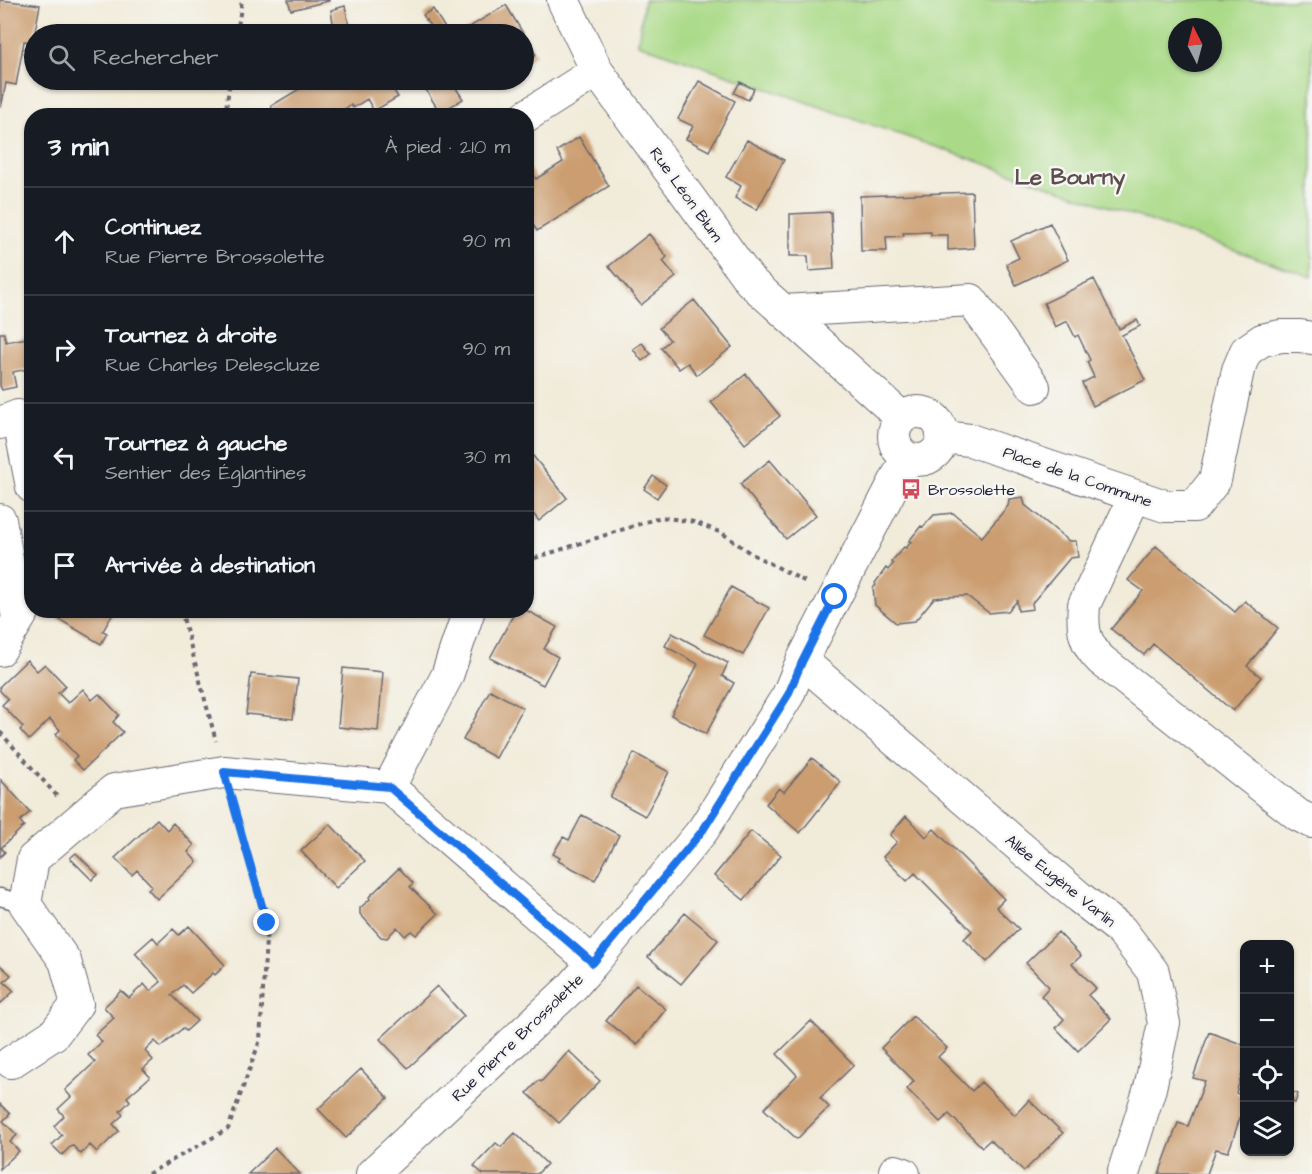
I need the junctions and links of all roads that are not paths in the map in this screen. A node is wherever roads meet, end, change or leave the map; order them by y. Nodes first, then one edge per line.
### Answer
1 (563, 0) edge
2 (597, 71) junction
3 (534, 111) edge
4 (783, 311) junction
5 (1312, 338) edge
6 (1034, 387) dead end
7 (902, 418) junction
8 (0, 423) edge
9 (943, 437) junction
10 (24, 446) edge
11 (907, 459) junction
12 (1135, 496) junction
13 (0, 520) edge
14 (24, 604) edge
15 (24, 610) edge
16 (466, 618) edge
17 (0, 650) edge
18 (802, 662) junction
19 (389, 787) junction
20 (1312, 822) edge
21 (12, 900) edge
22 (593, 963) junction
23 (11, 1062) dead end
24 (372, 1174) edge
25 (1123, 1174) edge

1 - 2 street, Rue Léon Blum
2 - 3 street
2 - 4 street, Rue Léon Blum
4 - 6 street
4 - 7 street, Rue Léon Blum
5 - 12 street, Place de la Commune
7 - 9 street
7 - 11 street
8 - 10 street
9 - 11 street
9 - 12 street, Place de la Commune
11 - 18 street, Rue Pierre Brossolette
12 - 20 street
13 - 14 street
15 - 17 street
16 - 19 street
18 - 22 street, Rue Pierre Brossolette
18 - 25 street, Allée Eugène Varlin
19 - 21 street
19 - 22 street
21 - 23 street
22 - 24 street, Rue Pierre Brossolette

